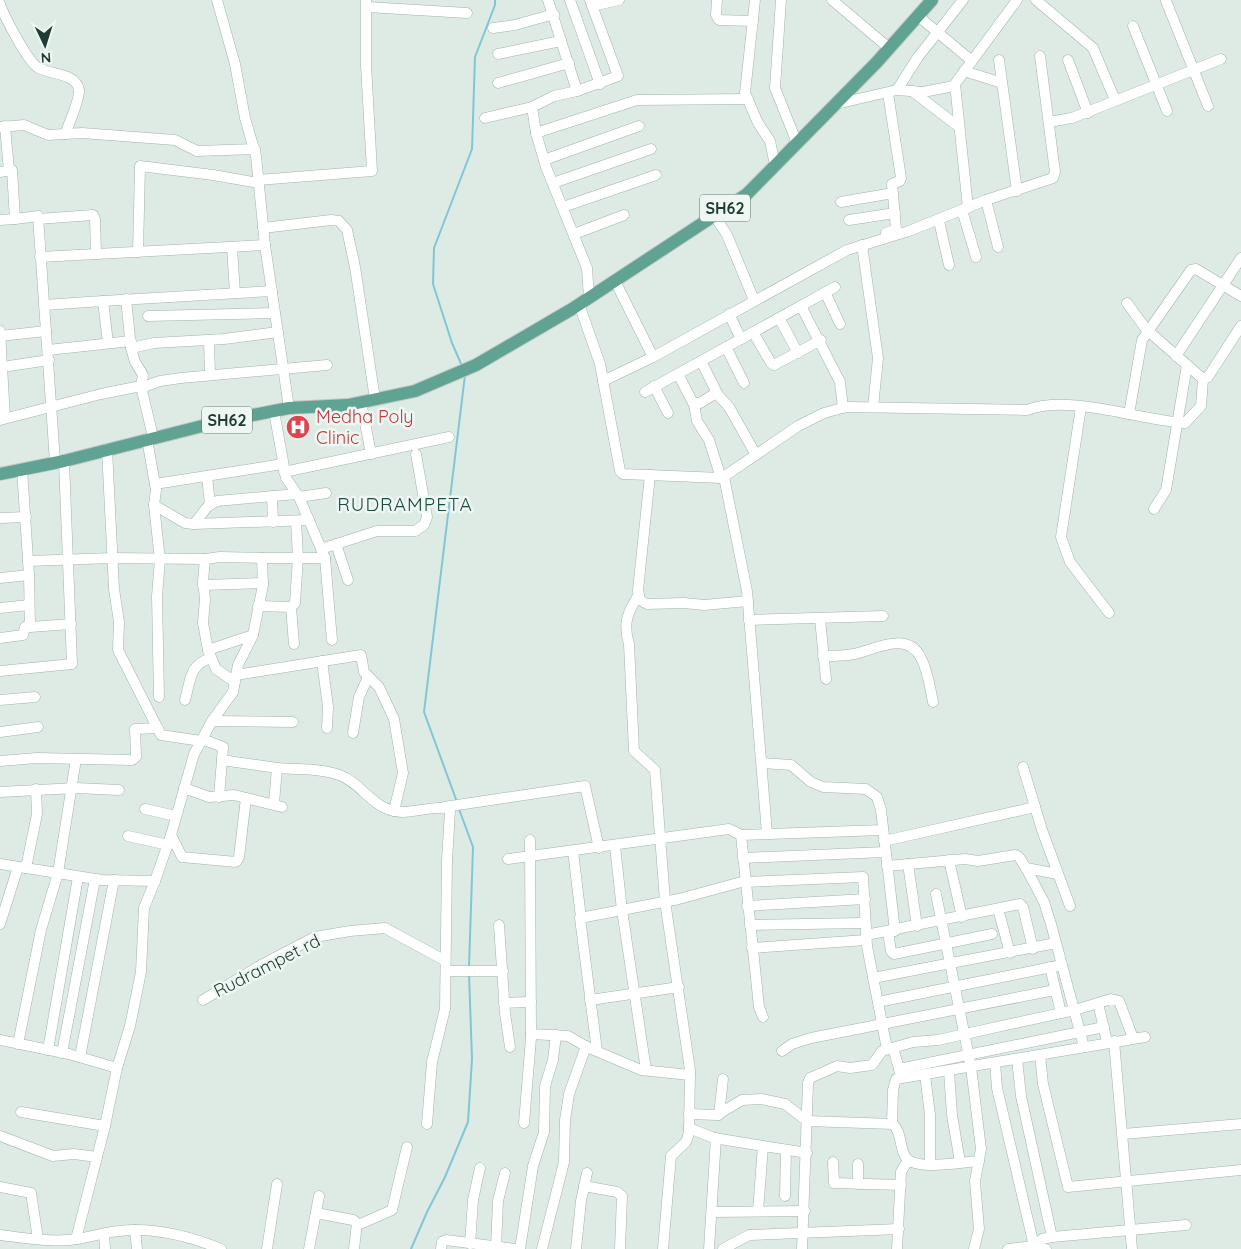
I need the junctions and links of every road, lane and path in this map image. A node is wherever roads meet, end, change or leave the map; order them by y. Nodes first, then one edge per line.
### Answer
1 (217, 0) edge
2 (548, 0) edge
3 (570, 0) edge
4 (619, 0) edge
5 (717, 0) edge
6 (755, 0) edge
7 (781, 0) edge
8 (832, 0) edge
9 (932, 0) edge
10 (1017, 0) edge
11 (1036, 0) edge
12 (1166, 1) edge
13 (958, 2) edge
14 (367, 3) edge
15 (591, 3) edge
16 (0, 4) edge
17 (468, 14) dead end
18 (554, 14) junction
19 (918, 16) junction
20 (753, 21) junction
21 (1133, 26) dead end
22 (492, 28) dead end
23 (938, 34) junction
24 (562, 40) junction
25 (889, 48) junction
26 (498, 54) dead end
27 (1040, 56) dead end
28 (1221, 59) dead end
29 (999, 60) dead end
30 (1068, 60) dead end
31 (972, 61) junction
32 (569, 63) junction
33 (1193, 69) junction
34 (964, 71) junction
35 (1002, 83) junction
36 (498, 84) dead end
37 (600, 84) junction
38 (1156, 84) junction
39 (954, 86) junction
40 (577, 91) junction
41 (912, 91) junction
42 (892, 92) junction
43 (748, 99) junction
44 (1115, 100) junction
45 (836, 104) junction
46 (1208, 106) dead end
47 (532, 107) junction
48 (1167, 111) dead end
49 (1088, 112) junction
50 (485, 118) dead end
51 (1049, 122) junction
52 (638, 126) dead end
53 (3, 127) edge
54 (959, 127) junction
55 (65, 134) junction
56 (536, 134) junction
57 (797, 143) junction
58 (254, 149) junction
59 (651, 149) dead end
60 (544, 160) junction
61 (775, 165) junction
62 (4, 171) edge
63 (656, 175) dead end
64 (258, 182) junction
65 (553, 183) junction
66 (1017, 191) junction
67 (893, 194) junction
68 (986, 200) junction
69 (842, 202) dead end
70 (563, 207) junction
71 (965, 209) junction
72 (895, 212) junction
73 (624, 215) dead end
74 (714, 215) junction
75 (15, 219) junction
76 (38, 219) junction
77 (0, 220) edge
78 (849, 220) dead end
79 (939, 220) junction
80 (263, 228) junction
81 (574, 234) junction
82 (859, 243) junction
83 (265, 245) junction
84 (232, 247) junction
85 (998, 247) dead end
86 (138, 252) junction
87 (96, 254) junction
88 (40, 256) junction
89 (976, 257) dead end
90 (1241, 258) edge
91 (949, 266) dead end
92 (616, 281) junction
93 (1224, 286) junction
94 (835, 287) dead end
95 (272, 291) junction
96 (825, 292) junction
97 (235, 293) junction
98 (1241, 296) edge
99 (126, 299) junction
100 (754, 300) junction
101 (103, 301) junction
102 (584, 301) junction
103 (1126, 303) dead end
104 (44, 305) junction
105 (801, 306) junction
106 (275, 313) junction
107 (730, 314) junction
108 (148, 316) dead end
109 (779, 318) junction
110 (840, 324) dead end
111 (1241, 326) edge
112 (0, 331) edge
113 (46, 332) junction
114 (278, 332) junction
115 (753, 332) junction
116 (1149, 332) junction
117 (0, 336) edge
118 (742, 338) junction
119 (209, 340) junction
120 (821, 340) junction
121 (108, 343) junction
122 (131, 345) junction
123 (726, 347) junction
124 (798, 353) junction
125 (48, 355) junction
126 (1176, 356) junction
127 (653, 357) junction
128 (701, 361) junction
129 (327, 365) dead end
130 (1186, 365) junction
131 (8, 366) dead end
132 (284, 369) junction
133 (678, 374) junction
134 (210, 375) junction
135 (1203, 379) junction
136 (603, 381) junction
137 (744, 383) dead end
138 (141, 387) junction
139 (716, 393) junction
140 (375, 399) junction
141 (362, 402) junction
142 (694, 404) junction
143 (50, 407) junction
144 (873, 407) junction
145 (1080, 407) junction
146 (289, 408) junction
147 (843, 408) junction
148 (274, 411) junction
149 (668, 414) dead end
150 (1129, 414) junction
151 (2, 419) edge
152 (1177, 422) junction
153 (449, 437) dead end
154 (150, 438) junction
155 (107, 449) junction
156 (371, 454) junction
157 (416, 454) dead end
158 (756, 455) junction
159 (59, 461) junction
160 (284, 468) junction
161 (22, 469) junction
162 (0, 474) edge
163 (650, 475) junction
164 (208, 476) junction
165 (722, 477) junction
166 (155, 484) junction
167 (326, 493) dead end
168 (272, 496) junction
169 (298, 496) junction
170 (154, 505) junction
171 (210, 505) junction
172 (1154, 509) dead end
173 (26, 517) junction
174 (0, 518) edge
175 (309, 520) junction
176 (296, 521) junction
177 (273, 522) junction
178 (194, 524) junction
179 (336, 544) junction
180 (323, 554) junction
181 (112, 558) junction
182 (160, 558) junction
183 (262, 558) junction
184 (66, 559) junction
185 (205, 559) junction
186 (298, 559) junction
187 (28, 561) junction
188 (29, 575) junction
189 (0, 578) edge
190 (348, 580) dead end
191 (263, 583) junction
192 (203, 585) junction
193 (638, 596) junction
194 (748, 601) junction
195 (29, 605) junction
196 (258, 606) junction
197 (291, 607) junction
198 (0, 608) edge
199 (1109, 613) dead end
200 (883, 616) dead end
201 (820, 619) junction
202 (749, 620) junction
203 (30, 624) junction
204 (71, 624) junction
205 (253, 635) junction
206 (0, 638) edge
207 (332, 640) dead end
208 (294, 644) dead end
209 (210, 654) junction
210 (823, 656) junction
211 (322, 661) junction
212 (0, 671) edge
213 (368, 677) junction
214 (235, 678) junction
215 (826, 679) dead end
216 (35, 697) dead end
217 (159, 697) dead end
218 (0, 700) edge
219 (185, 700) dead end
220 (933, 702) dead end
221 (212, 721) junction
222 (293, 722) dead end
223 (38, 726) dead end
224 (158, 728) junction
225 (327, 728) dead end
226 (0, 732) edge
227 (353, 733) dead end
228 (202, 740) junction
229 (76, 759) junction
230 (222, 760) junction
231 (0, 761) edge
232 (762, 763) junction
233 (1023, 767) dead end
234 (277, 768) junction
235 (72, 788) junction
236 (184, 788) junction
237 (36, 789) junction
238 (119, 790) dead end
239 (0, 792) edge
240 (219, 796) junction
241 (246, 798) junction
242 (444, 807) junction
243 (1035, 808) junction
244 (145, 809) dead end
245 (394, 811) junction
246 (176, 816) junction
247 (767, 833) junction
248 (741, 835) junction
249 (128, 836) dead end
250 (661, 839) junction
251 (169, 840) junction
252 (530, 840) dead end
253 (884, 841) junction
254 (615, 846) junction
255 (599, 848) junction
256 (573, 851) junction
257 (530, 855) junction
258 (743, 858) junction
259 (508, 859) dead end
260 (949, 860) junction
261 (0, 864) edge
262 (908, 864) junction
263 (887, 866) junction
264 (22, 867) junction
265 (1026, 868) junction
266 (58, 873) junction
267 (1058, 874) junction
268 (78, 877) junction
269 (95, 879) junction
270 (114, 880) junction
271 (155, 881) junction
272 (745, 881) junction
273 (936, 894) dead end
274 (865, 899) junction
275 (666, 901) junction
276 (747, 906) junction
277 (1070, 906) dead end
278 (998, 909) junction
279 (622, 910) junction
280 (962, 917) junction
281 (581, 918) junction
282 (0, 921) edge
283 (940, 922) junction
284 (864, 923) junction
285 (499, 925) dead end
286 (750, 925) junction
287 (917, 926) junction
288 (892, 931) junction
289 (992, 934) dead end
290 (866, 937) junction
291 (945, 943) junction
292 (1056, 943) junction
293 (752, 948) junction
294 (1033, 949) junction
295 (1010, 953) junction
296 (445, 965) junction
297 (951, 965) junction
298 (1062, 965) junction
299 (1050, 968) junction
300 (503, 971) junction
301 (873, 978) junction
302 (679, 987) junction
303 (956, 987) junction
304 (1056, 990) junction
305 (634, 993) junction
306 (203, 1000) dead end
307 (590, 1000) junction
308 (532, 1002) junction
309 (878, 1002) junction
310 (504, 1003) junction
311 (1098, 1003) junction
312 (960, 1009) junction
313 (1075, 1010) junction
314 (1061, 1013) junction
315 (763, 1017) dead end
316 (882, 1024) junction
317 (1104, 1027) junction
318 (1080, 1032) junction
319 (965, 1033) junction
320 (531, 1034) junction
321 (556, 1035) junction
322 (1145, 1037) dead end
323 (1132, 1038) junction
324 (1049, 1039) junction
325 (0, 1040) edge
326 (1110, 1042) junction
327 (18, 1044) junction
328 (586, 1046) junction
329 (510, 1047) dead end
330 (1084, 1047) junction
331 (890, 1048) junction
332 (48, 1050) junction
333 (597, 1051) junction
334 (782, 1051) dead end
335 (62, 1053) junction
336 (969, 1055) junction
337 (1044, 1055) junction
338 (80, 1058) junction
339 (1017, 1059) junction
340 (995, 1063) junction
341 (971, 1067) junction
342 (117, 1068) junction
343 (646, 1070) junction
344 (949, 1071) junction
345 (901, 1073) junction
346 (690, 1075) junction
347 (925, 1075) junction
348 (723, 1079) dead end
349 (20, 1112) dead end
350 (689, 1114) junction
351 (719, 1115) junction
352 (807, 1121) junction
353 (524, 1123) dead end
354 (427, 1124) dead end
355 (892, 1124) junction
356 (1241, 1124) edge
357 (105, 1126) junction
358 (689, 1128) junction
359 (1123, 1134) junction
360 (0, 1136) edge
361 (716, 1138) junction
362 (763, 1146) junction
363 (407, 1147) dead end
364 (786, 1150) junction
365 (807, 1153) junction
366 (97, 1157) junction
367 (908, 1160) junction
368 (979, 1161) junction
369 (833, 1162) dead end
370 (960, 1162) junction
371 (858, 1164) dead end
372 (930, 1164) junction
373 (480, 1168) dead end
374 (1241, 1170) edge
375 (505, 1173) dead end
376 (587, 1173) dead end
377 (1126, 1181) junction
378 (277, 1184) dead end
379 (858, 1184) junction
380 (901, 1185) junction
381 (584, 1186) junction
382 (0, 1187) edge
383 (319, 1196) dead end
384 (785, 1196) dead end
385 (758, 1211) junction
386 (804, 1211) junction
387 (712, 1212) junction
388 (316, 1213) junction
389 (358, 1225) junction
390 (1186, 1225) dead end
391 (899, 1229) junction
392 (1130, 1229) junction
393 (134, 1230) junction
394 (104, 1234) junction
395 (803, 1234) junction
396 (0, 1236) edge
397 (1052, 1237) junction
398 (76, 1239) junction
399 (42, 1243) edge
400 (456, 1246) edge
401 (475, 1246) edge
402 (1034, 1246) junction
403 (501, 1248) edge
404 (106, 1249) edge
405 (136, 1249) edge
406 (221, 1249) edge
407 (267, 1249) edge
408 (309, 1249) edge
409 (354, 1249) edge
410 (441, 1249) edge
411 (515, 1249) edge
412 (520, 1249) edge
413 (542, 1249) edge
414 (576, 1249) edge
415 (620, 1249) edge
416 (663, 1249) edge
417 (710, 1249) edge
418 (723, 1249) edge
419 (802, 1249) edge
420 (897, 1249) edge
421 (974, 1249) edge
422 (1008, 1249) edge
423 (1046, 1249) edge
424 (1132, 1249) edge

1 - 58 street
2 - 18 street
3 - 37 street
4 - 15 street
5 - 20 street
6 - 20 street
7 - 57 street
8 - 25 street
9 - 19 main road, SH62
10 - 31 street
11 - 44 street
12 - 33 street
13 - 23 street
14 - 17 street
14 - 64 street
15 - 37 street
16 - 55 street
18 - 22 street
18 - 24 street
19 - 23 street
19 - 25 main road, SH62
20 - 43 street
21 - 38 street
23 - 31 street
23 - 42 street
24 - 26 street
24 - 32 street
25 - 45 main road, SH62
27 - 51 street
28 - 33 street
29 - 35 street
30 - 49 street
31 - 34 street
32 - 36 street
32 - 40 street
33 - 38 street
33 - 46 street
34 - 35 street
34 - 39 street
35 - 66 street
37 - 40 street
38 - 44 street
38 - 48 street
39 - 41 street
39 - 54 street
40 - 47 street
41 - 42 street
41 - 54 street
42 - 45 street
42 - 67 street
43 - 56 street
43 - 61 street
44 - 49 street
45 - 57 main road, SH62
47 - 50 street
47 - 56 street
49 - 51 street
51 - 66 street
52 - 60 street
53 - 55 street
53 - 62 street
54 - 71 street
55 - 58 street
56 - 60 street
57 - 61 main road, SH62
58 - 64 street
59 - 65 street
60 - 65 street
61 - 74 main road, SH62
62 - 75 street
63 - 70 street
64 - 80 street
64 - 86 street
65 - 70 street
66 - 68 street
67 - 69 street
67 - 72 street
68 - 71 street
68 - 85 street
70 - 81 street
71 - 79 street
71 - 89 street
72 - 78 street
72 - 82 street
73 - 81 street
74 - 92 main road, SH62
74 - 100 street
75 - 76 street
75 - 77 street
76 - 87 street
76 - 88 street
79 - 82 street
79 - 91 street
80 - 83 street
80 - 140 street
81 - 102 street
82 - 100 street
82 - 144 street
83 - 84 street
83 - 95 street
84 - 86 street
84 - 97 street
86 - 87 street
87 - 88 street
88 - 104 street
90 - 93 street
92 - 102 main road, SH62
92 - 127 street
93 - 98 street
93 - 116 street
93 - 126 street
94 - 96 street
95 - 97 street
95 - 106 street
96 - 105 street
96 - 110 street
97 - 99 street
99 - 101 street
99 - 122 street
100 - 107 street
101 - 104 street
101 - 121 street
102 - 136 street
102 - 140 main road, SH62
103 - 116 street
104 - 113 street
105 - 109 street
105 - 120 street
106 - 108 street
106 - 114 street
107 - 118 street
107 - 127 street
109 - 115 street
109 - 124 street
111 - 135 street
112 - 117 street
113 - 117 street
113 - 125 street
114 - 119 street
114 - 132 street
115 - 118 street
115 - 124 street
116 - 126 street
116 - 150 street
117 - 151 street
118 - 123 street
119 - 122 street
119 - 134 street
120 - 124 street
120 - 147 street
121 - 122 street
121 - 125 street
122 - 138 street
123 - 128 street
123 - 137 street
125 - 131 street
125 - 143 street
126 - 130 street
127 - 136 street
128 - 133 street
128 - 139 street
129 - 132 street
130 - 135 street
130 - 152 street
132 - 134 street
132 - 146 street
133 - 142 street
133 - 149 street
134 - 138 street
135 - 152 street
136 - 163 street
138 - 143 street
138 - 154 street
139 - 142 street
139 - 158 street
140 - 141 main road, SH62
141 - 146 main road, SH62
141 - 156 street
142 - 165 street
143 - 151 street
143 - 159 street
144 - 145 street
144 - 147 street
145 - 150 street
145 - 199 street
146 - 148 main road, SH62
147 - 158 street
148 - 154 main road, SH62
148 - 160 street
150 - 152 street
152 - 172 street
153 - 156 street
154 - 155 main road, SH62
154 - 166 street
155 - 159 main road, SH62
155 - 181 street
156 - 160 street
157 - 179 street
158 - 165 street
159 - 161 main road, SH62
159 - 184 street
160 - 164 street
160 - 169 street
161 - 162 main road, SH62
161 - 173 street
163 - 165 street
163 - 193 street
164 - 166 street
164 - 171 street
165 - 194 street
166 - 170 street
167 - 169 street
168 - 169 street
168 - 171 street
168 - 177 street
169 - 175 street
170 - 178 street
170 - 182 street
171 - 178 street
173 - 174 street
173 - 187 street
175 - 176 street
175 - 180 street
176 - 177 street
176 - 186 street
177 - 178 street
179 - 180 street
179 - 190 street
180 - 186 street
180 - 207 street
181 - 182 street
181 - 184 street
181 - 224 street
182 - 185 street
182 - 217 street
183 - 185 street
183 - 186 street
183 - 191 street
184 - 187 street
184 - 204 street
185 - 192 street
186 - 197 street
187 - 188 street
188 - 189 street
188 - 195 street
191 - 192 street
191 - 196 street
192 - 209 street
193 - 194 street
193 - 250 street
194 - 202 street
195 - 198 street
195 - 203 street
196 - 197 street
196 - 205 street
197 - 208 street
200 - 201 street
201 - 202 street
201 - 210 street
202 - 232 street
203 - 204 street
203 - 206 street
204 - 212 street
205 - 209 street
205 - 214 street
209 - 214 street
209 - 219 street
210 - 215 street
210 - 220 street
211 - 213 street
211 - 214 street
211 - 225 street
213 - 227 street
213 - 245 street
214 - 221 street
216 - 218 street
221 - 222 street
221 - 228 street
223 - 226 street
224 - 228 street
224 - 229 street
228 - 230 street
228 - 236 street
229 - 231 street
229 - 235 street
230 - 234 street
230 - 240 street
232 - 247 street
232 - 253 street
233 - 243 street
234 - 241 street
234 - 245 street
235 - 237 street
235 - 238 street
235 - 266 street
236 - 240 street
236 - 246 street
237 - 239 street
237 - 264 street
240 - 241 street
241 - 251 street
242 - 245 street
242 - 255 street
242 - 296 street
243 - 253 street
243 - 267 street
244 - 246 street
246 - 251 street
247 - 248 street
247 - 253 street
248 - 250 street
248 - 258 street
249 - 251 street
250 - 254 street
250 - 275 street
251 - 271 street
252 - 257 street
253 - 258 street
253 - 263 street
254 - 255 street
254 - 279 street
255 - 256 street
256 - 257 street
256 - 281 street
257 - 259 street
257 - 308 street
258 - 272 street
260 - 262 street
260 - 265 street
260 - 280 street
261 - 264 street
262 - 263 street
262 - 287 street
263 - 288 street
264 - 266 street
264 - 282 street
265 - 267 street
265 - 292 street
266 - 268 street
266 - 327 street
267 - 277 street
268 - 269 street
268 - 332 street
269 - 270 street
269 - 335 street
270 - 271 street
270 - 338 street
271 - 342 street
272 - 274 street
272 - 275 street
272 - 276 street
273 - 283 street
274 - 276 street
274 - 284 street
275 - 279 street
275 - 302 street
276 - 286 street
278 - 280 street
278 - 294 street
278 - 295 street
279 - 281 street
279 - 305 street
280 - 283 street
281 - 307 street
283 - 287 street
283 - 291 street
284 - 286 street
284 - 290 street
285 - 300 street
286 - 293 street
287 - 288 street
288 - 290 street
288 - 291 street
289 - 291 street
290 - 293 street
290 - 301 street
291 - 297 street
292 - 294 street
292 - 298 street
293 - 315 street
294 - 295 street
295 - 297 street
296 - 300 street
296 - 306 street, Rudrampet rd
296 - 354 street
297 - 301 street
297 - 303 street
298 - 299 street
298 - 313 street
299 - 303 street
299 - 304 street
300 - 310 street
301 - 309 street
302 - 305 street
302 - 346 street
303 - 309 street
303 - 312 street
304 - 312 street
304 - 314 street
305 - 307 street
305 - 343 street
307 - 333 street
308 - 310 street
308 - 320 street
309 - 316 street
310 - 329 street
311 - 313 street
311 - 317 street
311 - 323 street
312 - 316 street
312 - 319 street
313 - 314 street
313 - 318 street
314 - 319 street
316 - 331 street
316 - 334 street
317 - 318 street
317 - 326 street
318 - 324 street
318 - 330 street
319 - 331 street
319 - 336 street
320 - 321 street
320 - 353 street
321 - 328 street
321 - 412 street
322 - 323 street
323 - 326 street
324 - 336 street
324 - 337 street
325 - 327 street
326 - 330 street
326 - 359 street
327 - 332 street
328 - 333 street
328 - 413 street
330 - 337 street
331 - 345 street
331 - 352 street
332 - 335 street
333 - 343 street
335 - 338 street
336 - 341 street
336 - 345 street
337 - 339 street
337 - 377 street
338 - 342 street
339 - 340 street
339 - 397 street
340 - 341 street
340 - 402 street
341 - 344 street
341 - 368 street
342 - 357 street
343 - 346 street
344 - 347 street
344 - 370 street
345 - 347 street
345 - 355 street
346 - 350 street
347 - 372 street
348 - 351 street
349 - 357 street
350 - 351 street
350 - 358 street
351 - 352 street
352 - 355 street
352 - 365 street
355 - 367 street
356 - 359 street
357 - 366 street
358 - 361 street
358 - 416 street
359 - 377 street
360 - 366 street
361 - 362 street
361 - 387 street
362 - 364 street
362 - 385 street
363 - 389 street
364 - 365 street
364 - 384 street
365 - 386 street
366 - 398 street
367 - 372 street
367 - 380 street
368 - 370 street
368 - 421 street
369 - 379 street
370 - 372 street
371 - 379 street
373 - 401 street
374 - 377 street
375 - 403 street
376 - 381 street
377 - 392 street
378 - 407 street
379 - 380 street
380 - 391 street
381 - 414 street
381 - 415 street
382 - 399 street
383 - 388 street
385 - 386 street
385 - 387 street
386 - 395 street
387 - 417 street
388 - 389 street
388 - 408 street
389 - 409 street
390 - 392 street
391 - 395 street
391 - 420 street
392 - 397 street
392 - 424 street
393 - 394 street
393 - 405 street
393 - 406 street
394 - 398 street
394 - 404 street
395 - 418 street
395 - 419 street
396 - 399 street
397 - 402 street
398 - 399 street
400 - 401 street
400 - 410 street
401 - 403 street
402 - 422 street
402 - 423 street
403 - 411 street

